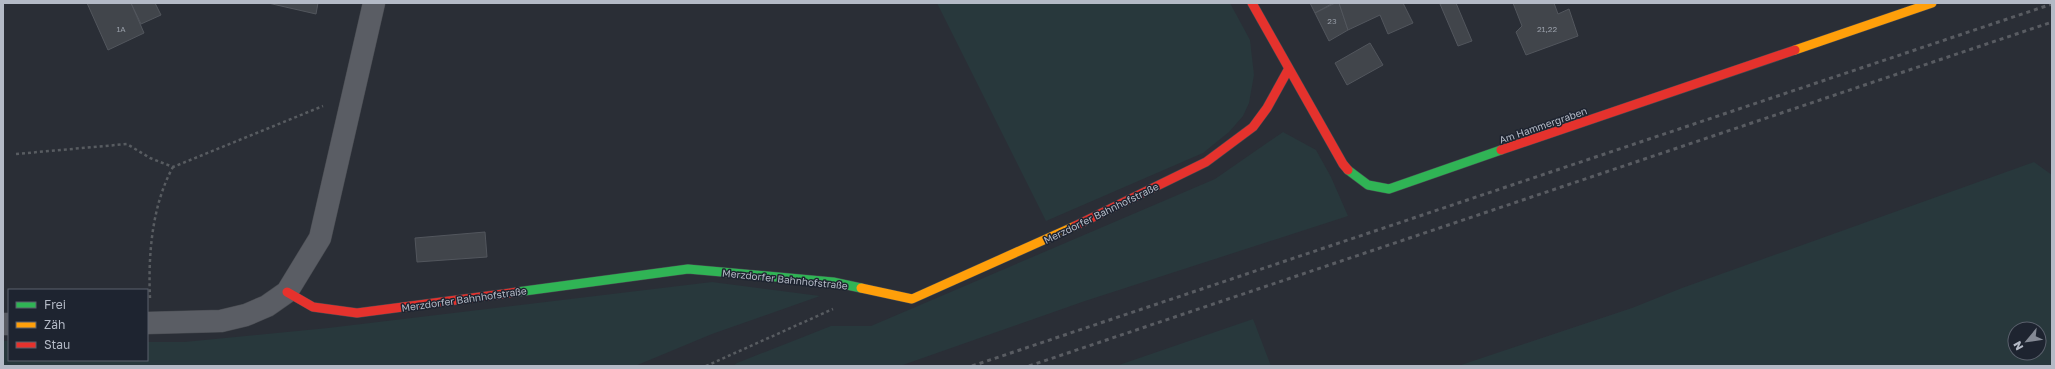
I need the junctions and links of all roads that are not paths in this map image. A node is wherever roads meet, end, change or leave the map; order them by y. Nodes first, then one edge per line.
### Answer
1 (374, 3) edge
2 (1252, 3) edge
3 (1932, 3) edge
4 (1288, 70) junction
5 (287, 292) junction
6 (149, 323) edge

1 - 5 street
2 - 4 street, Am Hammergraben
3 - 4 street, Am Hammergraben
4 - 5 street, Merzdorfer Bahnhofstraße
5 - 6 street

